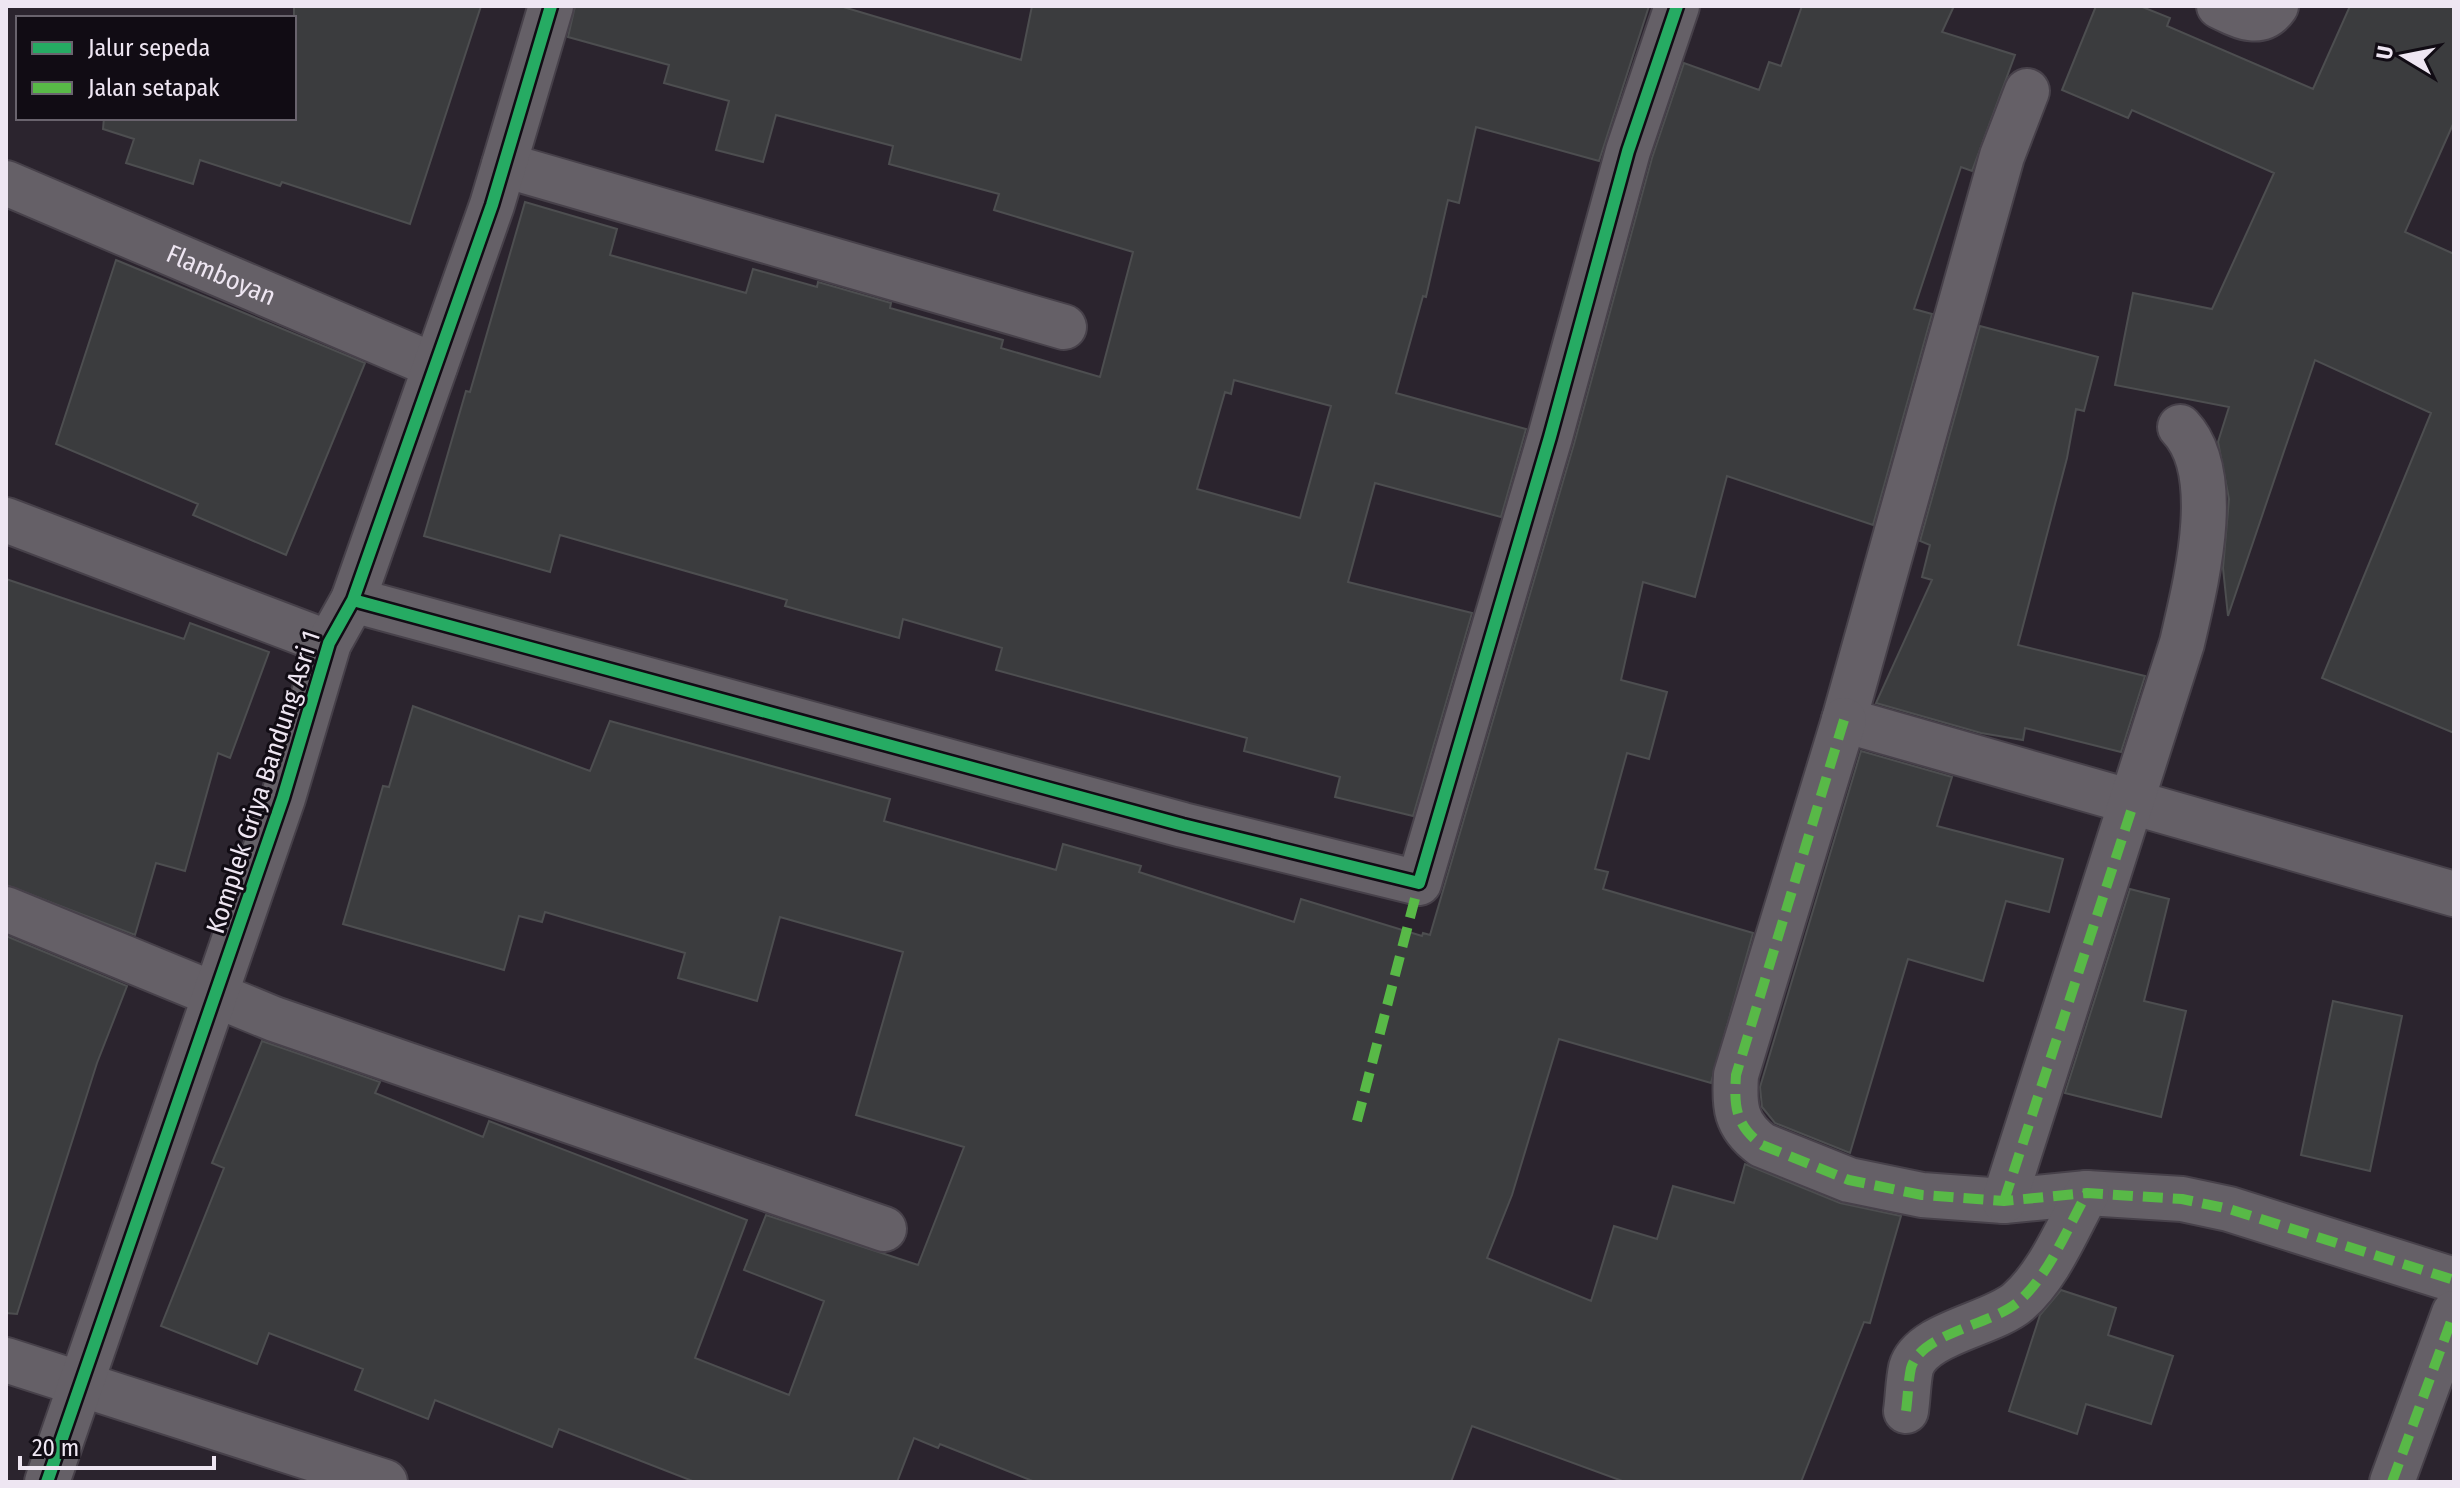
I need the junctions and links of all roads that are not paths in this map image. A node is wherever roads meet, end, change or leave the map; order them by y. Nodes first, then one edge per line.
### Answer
1 (551, 6) edge
2 (1677, 6) edge
3 (2219, 6) edge
4 (2276, 6) edge
5 (2027, 91) dead end
6 (504, 165) junction
7 (6, 183) edge
8 (1064, 327) dead end
9 (435, 366) junction
10 (2180, 427) dead end
11 (6, 520) edge
12 (353, 600) junction
13 (329, 643) junction
14 (1844, 720) junction
15 (2134, 802) junction
16 (2454, 894) edge
17 (6, 909) edge
18 (214, 997) junction
19 (2087, 1193) junction
20 (2004, 1201) junction
21 (884, 1229) dead end
22 (2454, 1280) edge
23 (2454, 1313) edge
24 (6, 1360) edge
25 (80, 1385) junction
26 (1906, 1411) dead end
27 (47, 1482) edge
28 (385, 1482) edge
29 (2392, 1482) edge

1 - 6 street, Komplek Griya Bandung Asri 1
2 - 12 street
3 - 4 street
5 - 14 street
6 - 8 street
6 - 9 street, Komplek Griya Bandung Asri 1
7 - 9 street, Flamboyan
9 - 12 street, Komplek Griya Bandung Asri 1
10 - 15 street
11 - 13 street
12 - 13 street, Komplek Griya Bandung Asri 1
13 - 18 street, Komplek Griya Bandung Asri 1
14 - 15 street
14 - 20 street
15 - 16 street
15 - 20 street
17 - 18 street
18 - 21 street
18 - 25 street, Komplek Griya Bandung Asri 1
19 - 20 street
19 - 22 street
19 - 26 street
23 - 29 street
24 - 25 street
25 - 27 street, Komplek Griya Bandung Asri 1
25 - 28 street

